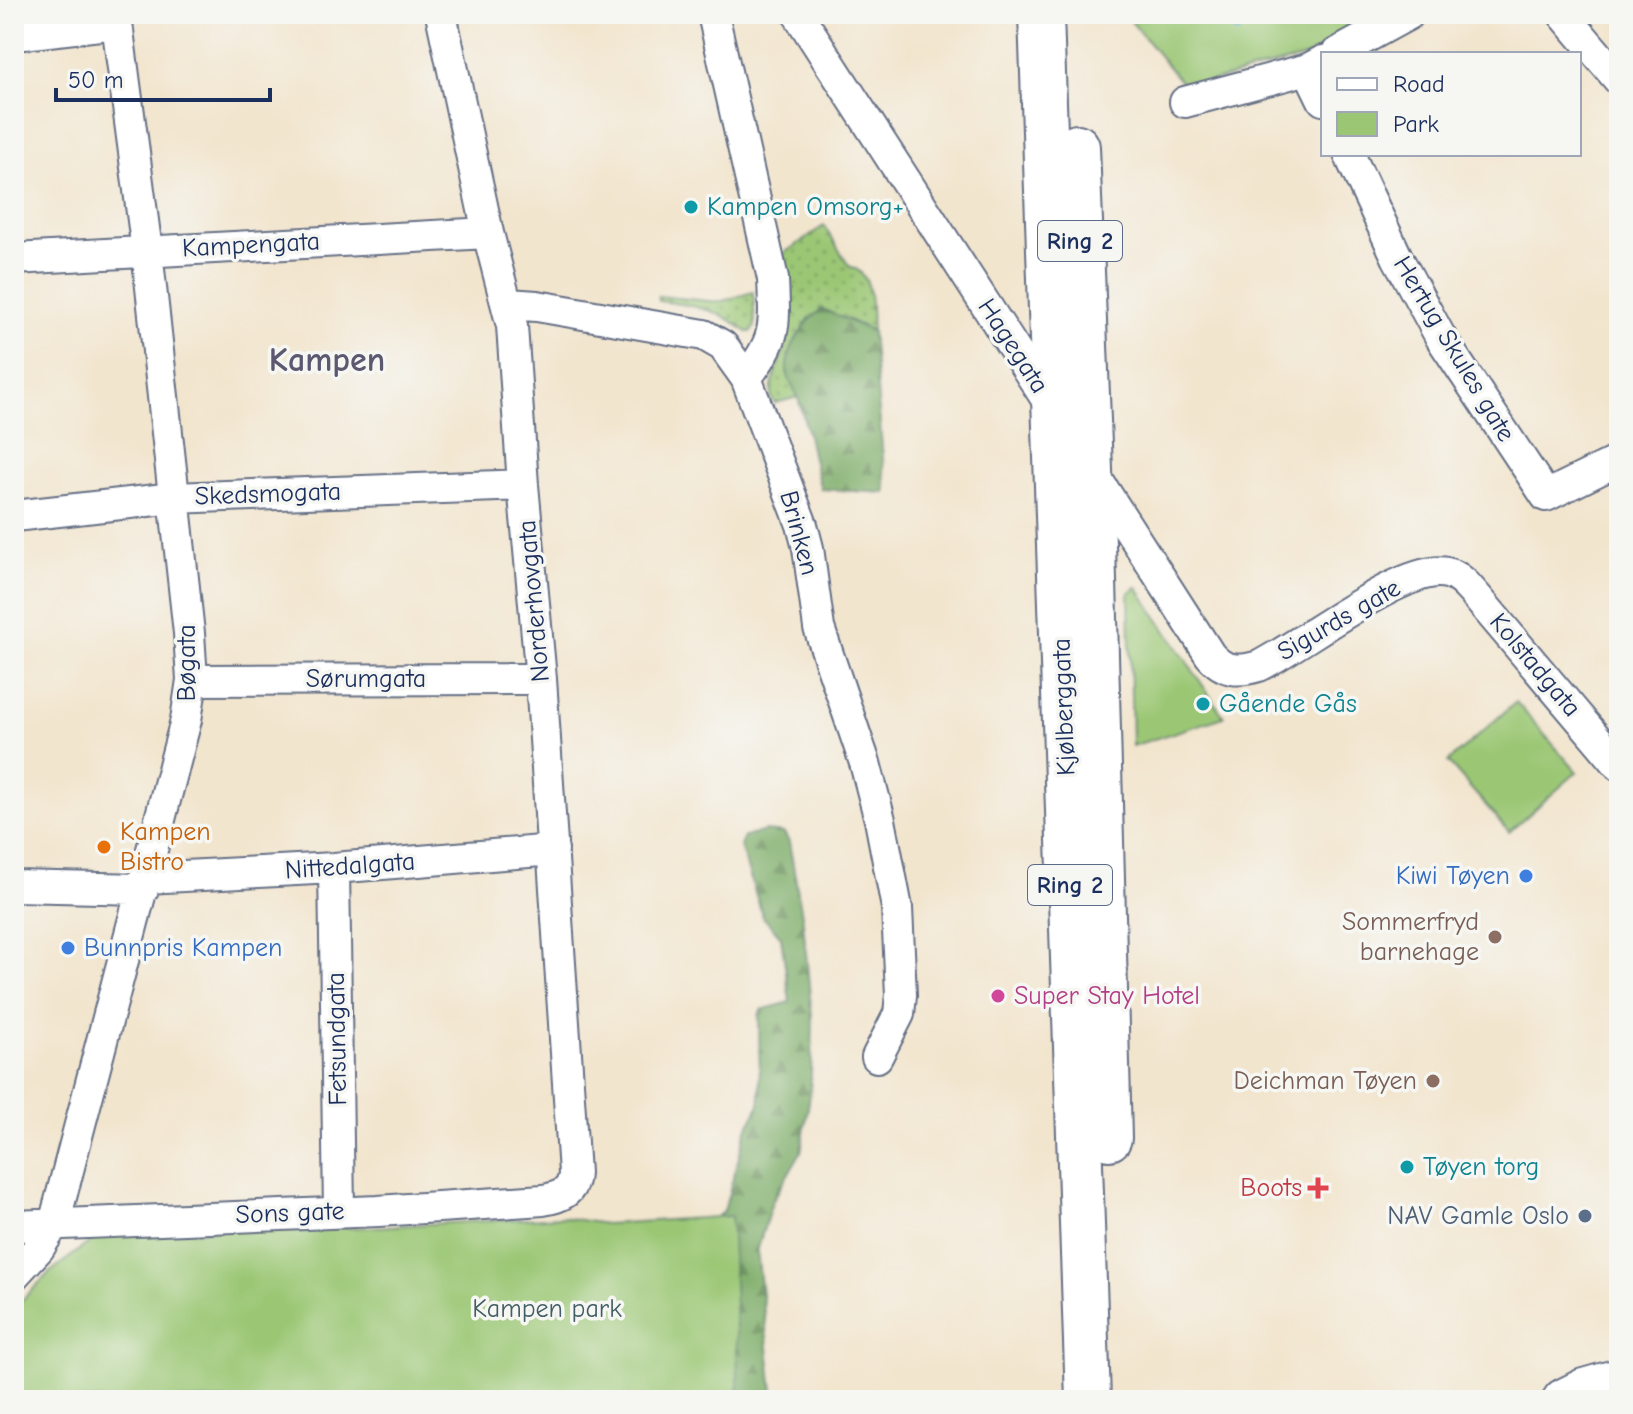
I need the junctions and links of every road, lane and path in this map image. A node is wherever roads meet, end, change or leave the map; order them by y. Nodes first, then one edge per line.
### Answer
1 (441, 14) edge
2 (713, 14) edge
3 (798, 14) edge
4 (1041, 14) edge
5 (1071, 14) edge
6 (1409, 14) edge
7 (1563, 14) edge
8 (14, 35) edge
9 (1340, 52) edge
10 (1316, 65) edge
11 (1619, 80) edge
12 (1321, 90) edge
13 (1185, 102) dead end
14 (1350, 156) edge
15 (488, 233) junction
16 (147, 251) junction
17 (14, 259) edge
18 (508, 304) junction
19 (746, 378) junction
20 (1055, 412) junction
21 (1619, 460) edge
22 (1090, 467) junction
23 (523, 485) junction
24 (174, 498) junction
25 (14, 516) edge
26 (1445, 572) joint
27 (1232, 670) joint
28 (541, 679) junction
29 (192, 680) junction
30 (1619, 765) edge
31 (553, 850) junction
32 (334, 868) junction
33 (145, 884) junction
34 (14, 886) edge
35 (877, 1057) dead end
36 (566, 1193) joint
37 (339, 1211) junction
38 (54, 1224) junction
39 (14, 1226) edge
40 (14, 1275) edge
41 (1619, 1380) edge
42 (1088, 1400) edge
43 (1117, 1400) edge
44 (1564, 1400) edge

1 - 15 street, Norderhovgata
2 - 19 street
3 - 20 street, Hagegata
4 - 20 main road, Kjølberggata / Ring 2
5 - 22 main road, Kjølberggata / Ring 2
6 - 9 street
7 - 11 street
8 - 16 street, Bøgata
10 - 12 street
10 - 13 street
14 - 21 street, Hertug Skules gate
15 - 16 street, Kampengata
15 - 18 street, Norderhovgata
16 - 17 street, Kampengata
16 - 24 street, Bøgata
18 - 19 street
18 - 23 street, Norderhovgata
19 - 35 street, Brinken
20 - 22 street, Hagegata
20 - 42 main road, Kjølberggata / Ring 2
22 - 27 street, Hagegata
22 - 43 main road, Kjølberggata / Ring 2
23 - 24 street, Skedsmogata
23 - 28 street, Norderhovgata
24 - 25 street, Skedsmogata
24 - 29 street, Bøgata
26 - 27 street, Sigurds gate
26 - 30 street, Kolstadgata
28 - 29 street, Sørumgata
28 - 31 street, Norderhovgata
29 - 33 street, Bøgata
31 - 32 street, Nittedalgata
31 - 36 street, Norderhovgata
32 - 33 street, Nittedalgata
32 - 37 street, Fetsundgata
33 - 34 street, Nittedalgata
33 - 38 street, Bøgata
36 - 37 street, Sons gate
37 - 38 street, Sons gate
38 - 39 street, Sons gate
38 - 40 street, Bøgata
41 - 44 main road

